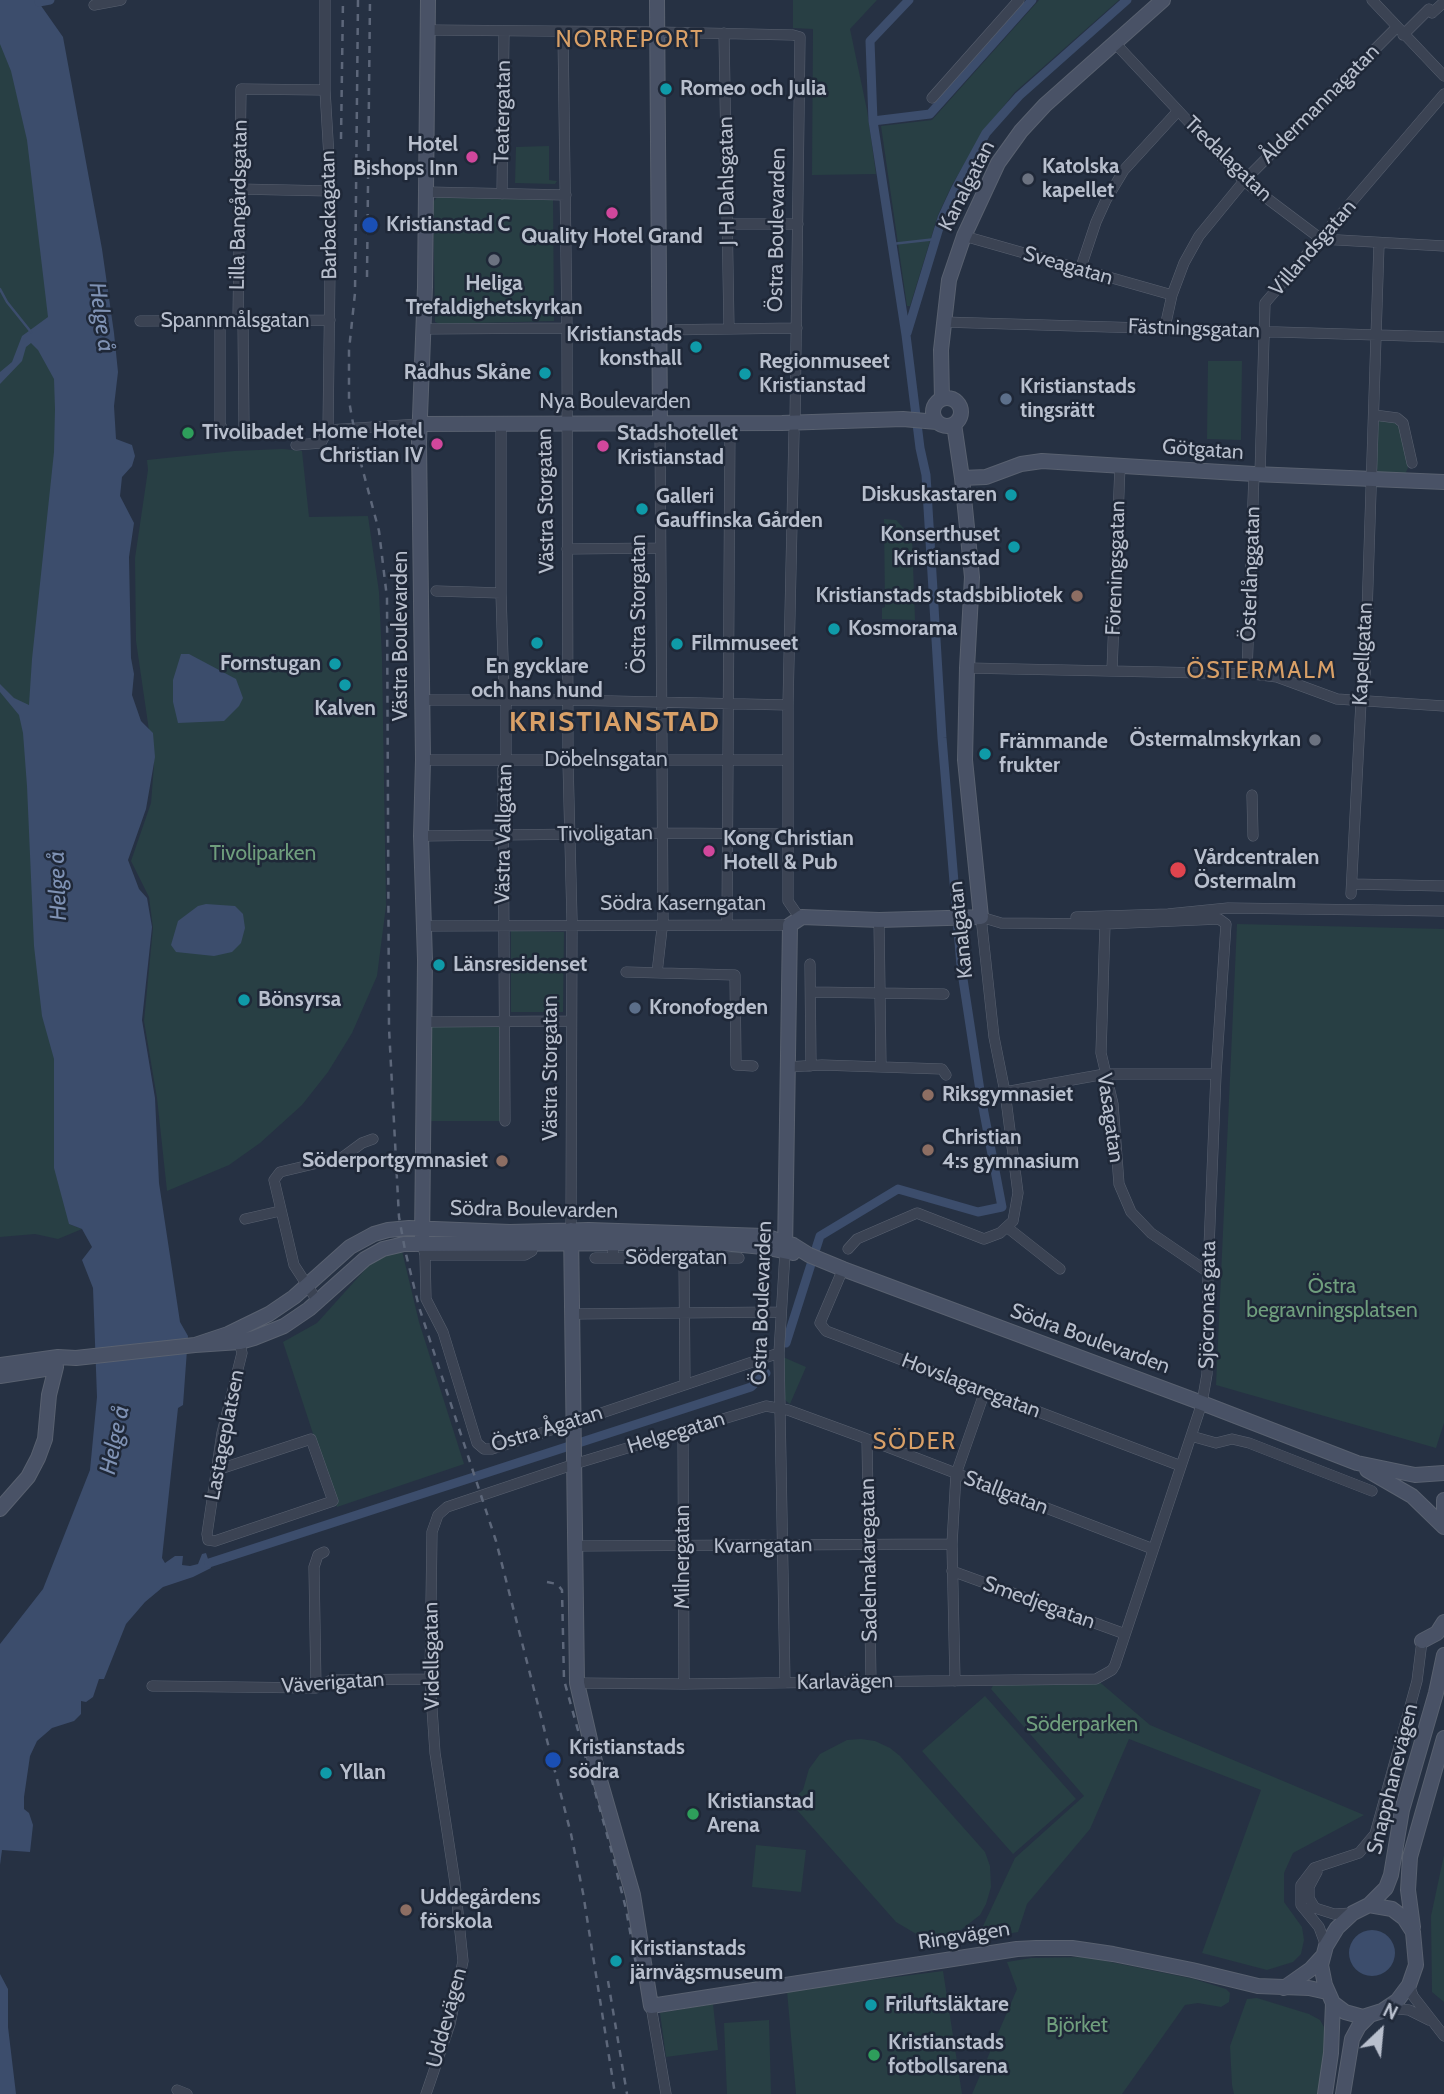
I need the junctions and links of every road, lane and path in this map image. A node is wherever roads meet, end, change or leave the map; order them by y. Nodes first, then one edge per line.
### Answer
1 (121, 0) edge
2 (325, 0) edge
3 (428, 0) edge
4 (657, 0) edge
5 (1019, 0) edge
6 (1163, 0) edge
7 (1372, 0) edge
8 (1444, 2) edge
9 (94, 5) dead end
10 (428, 30) junction
11 (504, 31) junction
12 (1400, 31) junction
13 (563, 32) junction
14 (656, 32) junction
15 (724, 33) junction
16 (1114, 42) junction
17 (1444, 76) edge
18 (325, 90) junction
19 (1444, 94) edge
20 (932, 98) dead end
21 (1178, 111) junction
22 (1244, 181) junction
23 (239, 189) junction
24 (331, 191) junction
25 (427, 192) junction
26 (502, 194) junction
27 (566, 195) junction
28 (727, 224) junction
29 (798, 224) junction
30 (964, 236) junction
31 (1321, 239) junction
32 (1379, 244) junction
33 (1444, 246) edge
34 (1080, 270) junction
35 (1172, 295) junction
36 (330, 320) junction
37 (140, 321) dead end
38 (240, 321) junction
39 (943, 321) junction
40 (220, 322) junction
41 (1165, 327) junction
42 (567, 328) junction
43 (729, 328) junction
44 (797, 328) junction
45 (423, 329) junction
46 (660, 330) junction
47 (1263, 331) junction
48 (1376, 335) junction
49 (1444, 337) edge
50 (939, 414) junction
51 (1374, 415) junction
52 (566, 422) junction
53 (501, 423) junction
54 (660, 423) junction
55 (730, 423) junction
56 (419, 424) junction
57 (795, 427) junction
58 (328, 430) junction
59 (296, 445) dead end
60 (1412, 463) dead end
61 (1121, 466) junction
62 (1257, 474) junction
63 (962, 478) junction
64 (1372, 478) junction
65 (1444, 482) edge
66 (660, 548) junction
67 (567, 549) junction
68 (436, 591) dead end
69 (501, 593) junction
70 (967, 668) junction
71 (1112, 670) junction
72 (1247, 673) junction
73 (422, 700) junction
74 (506, 700) junction
75 (568, 700) junction
76 (1361, 702) junction
77 (660, 703) junction
78 (728, 704) junction
79 (788, 705) junction
80 (1444, 706) edge
81 (423, 760) junction
82 (506, 760) junction
83 (661, 760) junction
84 (728, 760) junction
85 (788, 760) junction
86 (568, 762) junction
87 (1252, 795) dead end
88 (663, 833) junction
89 (571, 834) junction
90 (728, 834) junction
91 (788, 834) junction
92 (503, 835) junction
93 (421, 836) junction
94 (1253, 836) dead end
95 (1444, 886) edge
96 (1444, 911) edge
97 (981, 917) junction
98 (879, 919) junction
99 (794, 921) junction
100 (572, 924) junction
101 (1105, 924) junction
102 (1226, 924) joint
103 (503, 925) junction
104 (662, 925) junction
105 (727, 925) junction
106 (424, 926) junction
107 (810, 964) dead end
108 (626, 972) dead end
109 (657, 973) junction
110 (811, 992) junction
111 (881, 994) junction
112 (944, 995) dead end
113 (572, 1021) junction
114 (424, 1022) junction
115 (505, 1022) junction
116 (753, 1066) dead end
117 (811, 1066) junction
118 (787, 1067) junction
119 (881, 1067) junction
120 (1105, 1074) junction
121 (1216, 1074) junction
122 (946, 1075) dead end
123 (1005, 1092) junction
124 (505, 1121) dead end
125 (373, 1139) dead end
126 (423, 1195) junction
127 (280, 1211) junction
128 (245, 1219) dead end
129 (401, 1228) junction
130 (1008, 1228) junction
131 (571, 1237) junction
132 (423, 1242) junction
133 (785, 1247) junction
134 (848, 1249) dead end
135 (613, 1251) junction
136 (595, 1258) dead end
137 (684, 1258) junction
138 (738, 1258) dead end
139 (843, 1269) junction
140 (1060, 1269) dead end
141 (1208, 1272) junction
142 (307, 1286) junction
143 (318, 1302) junction
144 (685, 1312) junction
145 (781, 1312) junction
146 (571, 1314) junction
147 (237, 1336) junction
148 (779, 1353) junction
149 (79, 1358) junction
150 (15, 1366) edge
151 (56, 1367) junction
152 (0, 1376) edge
153 (685, 1385) junction
154 (985, 1391) junction
155 (48, 1395) junction
156 (1202, 1403) junction
157 (780, 1408) junction
158 (572, 1428) junction
159 (683, 1430) junction
160 (1191, 1436) junction
161 (867, 1439) junction
162 (574, 1461) junction
163 (1357, 1463) junction
164 (1181, 1466) junction
165 (217, 1470) junction
166 (1444, 1473) edge
167 (956, 1474) junction
168 (1390, 1484) junction
169 (1372, 1491) joint
170 (1444, 1500) edge
171 (0, 1509) edge
172 (1444, 1524) edge
173 (952, 1544) junction
174 (869, 1545) junction
175 (574, 1546) junction
176 (782, 1546) junction
177 (683, 1547) junction
178 (1153, 1549) junction
179 (324, 1552) dead end
180 (952, 1571) junction
181 (1444, 1622) edge
182 (1125, 1634) junction
183 (1422, 1641) joint
184 (1444, 1655) edge
185 (1112, 1670) joint
186 (430, 1679) junction
187 (955, 1681) junction
188 (871, 1682) junction
189 (577, 1683) junction
190 (785, 1683) junction
191 (684, 1684) junction
192 (152, 1686) dead end
193 (316, 1688) junction
194 (1444, 1738) edge
195 (1325, 1864) junction
196 (1369, 1905) junction
197 (1353, 1913) junction
198 (1413, 1932) junction
199 (461, 1942) joint
200 (1324, 1951) junction
201 (1409, 1985) junction
202 (1282, 1988) junction
203 (1330, 1997) junction
204 (651, 2006) junction
205 (1387, 2008) junction
206 (1369, 2016) junction
207 (1432, 2022) junction
208 (1444, 2036) edge
209 (426, 2094) edge
210 (666, 2094) edge
211 (1325, 2094) edge
212 (1343, 2094) edge

1 - 9 street
2 - 18 street, Barbackagatan
3 - 10 street, Västra Boulevarden
4 - 14 street, Östra Storgatan
5 - 20 street
6 - 16 street, Kanalgatan
7 - 12 street
8 - 12 street, Åldermannagatan
10 - 11 street
10 - 25 street, Västra Boulevarden
11 - 13 street
11 - 26 street, Teatergatan
12 - 17 street
12 - 22 street, Åldermannagatan
13 - 14 street
13 - 27 street, Västra Storgatan
14 - 15 street
14 - 46 street, Östra Storgatan
15 - 28 street, J H Dahlsgatan
15 - 29 street, Östra Boulevarden
16 - 21 street, Tredalagatan
16 - 30 street, Kanalgatan
18 - 23 street, Lilla Bangårdsgatan
18 - 24 street, Barbackagatan
19 - 31 street, Villandsgatan
21 - 22 street, Tredalagatan
21 - 34 street
22 - 31 street, Tredalagatan
22 - 35 street, Åldermannagatan
23 - 24 street
23 - 38 street, Lilla Bangårdsgatan
24 - 36 street, Barbackagatan
25 - 26 street
25 - 45 street, Västra Boulevarden
26 - 27 street
27 - 42 street, Västra Storgatan
28 - 29 street
28 - 43 street, J H Dahlsgatan
29 - 44 street, Östra Boulevarden
30 - 34 street, Sveagatan
30 - 39 street, Kanalgatan
31 - 32 street
31 - 47 street, Villandsgatan
32 - 33 street
32 - 48 street, Kapellgatan
34 - 35 street, Sveagatan
35 - 41 street, Åldermannagatan
36 - 38 street, Spannmålsgatan
36 - 58 street, Barbackagatan
37 - 40 street, Spannmålsgatan
38 - 40 street, Spannmålsgatan
38 - 40 street, Lilla Bangårdsgatan
39 - 41 street, Fästningsgatan
39 - 50 street, Kanalgatan
41 - 47 street, Fästningsgatan
42 - 45 street
42 - 52 street, Västra Storgatan
43 - 44 street
43 - 46 street
44 - 57 street, Östra Boulevarden
45 - 56 street, Västra Boulevarden
46 - 54 street, Östra Storgatan
47 - 48 street, Fästningsgatan
47 - 62 street, Villandsgatan
48 - 49 street, Fästningsgatan
48 - 51 street, Kapellgatan
50 - 57 street, Nya Boulevarden
50 - 63 street, Kanalgatan
51 - 60 street
51 - 64 street, Kapellgatan
52 - 53 street, Nya Boulevarden
52 - 54 street, Nya Boulevarden
52 - 67 street, Västra Storgatan
53 - 56 street, Nya Boulevarden
53 - 69 street, Västra Vallgatan
54 - 55 street, Nya Boulevarden
54 - 66 street, Östra Storgatan
55 - 57 street, Nya Boulevarden
55 - 78 street
56 - 58 street, Nya Boulevarden
56 - 73 street, Västra Boulevarden
57 - 79 street, Östra Boulevarden
58 - 59 street
61 - 62 street, Götgatan
61 - 63 street, Götgatan
61 - 71 street, Föreningsgatan
62 - 64 street, Götgatan
62 - 72 street, Österlånggatan
63 - 70 street, Kanalgatan
64 - 65 street, Götgatan
64 - 76 street, Kapellgatan
66 - 67 street
66 - 77 street, Östra Storgatan
67 - 75 street, Västra Storgatan
68 - 69 street
69 - 74 street, Västra Vallgatan
70 - 71 street
70 - 97 street, Kanalgatan
71 - 72 street
72 - 76 street
73 - 74 street
73 - 81 street, Västra Boulevarden
74 - 75 street
74 - 82 street, Västra Vallgatan
75 - 77 street
75 - 86 street, Västra Storgatan
76 - 80 street
76 - 95 street, Kapellgatan
77 - 78 street
77 - 83 street, Östra Storgatan
78 - 79 street
78 - 84 street
79 - 85 street, Östra Boulevarden
81 - 82 street, Döbelnsgatan
81 - 93 street, Västra Boulevarden
82 - 86 street, Döbelnsgatan
82 - 92 street, Västra Vallgatan
83 - 84 street, Döbelnsgatan
83 - 86 street, Döbelnsgatan
83 - 88 street, Östra Storgatan
84 - 85 street, Döbelnsgatan
84 - 90 street
85 - 91 street, Östra Boulevarden
86 - 89 street, Västra Storgatan
87 - 94 street
88 - 89 street, Tivoligatan
88 - 90 street, Tivoligatan
88 - 104 street, Östra Storgatan
89 - 92 street, Tivoligatan
89 - 100 street, Västra Storgatan
90 - 91 street, Tivoligatan
90 - 105 street
91 - 99 street, Östra Boulevarden
92 - 93 street, Tivoligatan
92 - 103 street, Västra Vallgatan
93 - 106 street, Västra Boulevarden
96 - 97 street, Södra Kaserngatan
97 - 98 street, Södra Kaserngatan
97 - 101 street, Södra Kaserngatan
97 - 123 street, Kanalgatan
98 - 99 street, Södra Kaserngatan
98 - 111 street
99 - 105 street, Södra Kaserngatan
99 - 118 street, Östra Boulevarden
100 - 103 street, Södra Kaserngatan
100 - 104 street, Södra Kaserngatan
100 - 113 street, Västra Storgatan
101 - 102 street, Södra Kaserngatan
101 - 120 street, Vasagatan
102 - 121 street, Sjöcronas gata
103 - 106 street, Södra Kaserngatan
103 - 115 street, Västra Vallgatan
104 - 105 street, Södra Kaserngatan
104 - 109 street, Östra Storgatan
106 - 114 street, Västra Boulevarden
107 - 110 street
108 - 109 street
109 - 116 street
110 - 111 street
110 - 117 street
111 - 112 street
111 - 119 street
113 - 115 street
113 - 131 street, Västra Storgatan
114 - 115 street
114 - 126 street, Västra Boulevarden
115 - 124 street, Västra Vallgatan
117 - 118 street
117 - 119 street
118 - 133 street, Östra Boulevarden
119 - 122 street
120 - 121 street
120 - 123 street
120 - 141 street, Vasagatan
121 - 141 street, Sjöcronas gata
123 - 130 street, Kanalgatan
125 - 127 street
126 - 129 street
126 - 132 street, Västra Boulevarden
127 - 128 street
127 - 142 street
129 - 132 street
129 - 142 street
130 - 134 street
130 - 140 street
131 - 132 street, Södra Boulevarden
131 - 132 street, Södra Boulevarden
131 - 133 street, Södra Boulevarden
131 - 135 street, Södra Boulevarden
131 - 146 street, Västra Storgatan
132 - 143 street
132 - 158 street, Östra Ågatan
133 - 135 street, Södra Boulevarden
133 - 139 street, Södra Boulevarden
133 - 145 street, Östra Boulevarden
135 - 136 street, Södergatan
135 - 137 street, Södergatan
137 - 138 street, Södergatan
137 - 144 street
139 - 154 street, Hovslagaregatan
139 - 156 street, Södra Boulevarden
141 - 156 street, Sjöcronas gata
142 - 143 street
142 - 147 street
143 - 147 street
144 - 145 street
144 - 146 street
144 - 153 street
145 - 148 street, Östra Boulevarden
146 - 158 street, Västra Storgatan
147 - 149 street
147 - 165 street, Lastageplatsen
148 - 153 street, Östra Ågatan
148 - 157 street, Östra Boulevarden
149 - 150 street
149 - 151 street
150 - 151 street
150 - 152 street
150 - 155 street
151 - 155 street
153 - 158 street, Östra Ågatan
154 - 164 street, Hovslagaregatan
154 - 167 street
155 - 171 street
156 - 160 street, Sjöcronas gata
156 - 163 street, Södra Boulevarden
157 - 159 street, Helgegatan
157 - 161 street, Stallgatan
157 - 176 street, Östra Boulevarden
158 - 162 street, Västra Storgatan
159 - 162 street, Helgegatan
159 - 177 street, Milnergatan
160 - 164 street, Sjöcronas gata
160 - 169 street
161 - 167 street, Stallgatan
161 - 174 street, Sadelmakaregatan
162 - 175 street, Västra Storgatan
162 - 186 street, Videllsgatan
163 - 166 street, Södra Boulevarden
163 - 168 street, Södra Boulevarden
164 - 178 street, Sjöcronas gata
165 - 165 street, Lastageplatsen
167 - 173 street
167 - 178 street, Stallgatan
168 - 169 street
168 - 172 street, Södra Boulevarden
170 - 172 street
173 - 174 street, Kvarngatan
173 - 180 street
174 - 176 street, Kvarngatan
174 - 188 street, Sadelmakaregatan
175 - 177 street, Kvarngatan
175 - 189 street, Västra Storgatan
176 - 177 street, Kvarngatan
176 - 190 street, Östra Boulevarden
177 - 191 street, Milnergatan
178 - 182 street, Sjöcronas gata
179 - 193 street
180 - 182 street, Smedjegatan
180 - 187 street
181 - 183 street
182 - 185 street, Sjöcronas gata
183 - 195 street
184 - 196 street, Snapphanevägen
185 - 187 street, Karlavägen
186 - 193 street, Väverigatan
186 - 199 street, Videllsgatan
187 - 188 street, Karlavägen
188 - 190 street, Karlavägen
189 - 191 street, Karlavägen
189 - 204 street, Västra Storgatan
190 - 191 street, Karlavägen
192 - 193 street, Väverigatan
194 - 198 street, Snapphanevägen
195 - 197 street
195 - 200 street
196 - 197 street
196 - 198 street
197 - 200 street
198 - 201 street
199 - 209 street, Uddevägen
200 - 202 street
200 - 203 street
201 - 205 street
201 - 207 street
202 - 203 street, Ringvägen
202 - 204 street, Ringvägen
203 - 206 street
203 - 211 street
204 - 210 street, Västra Storgatan
205 - 206 street
205 - 207 street
206 - 212 street
207 - 208 street

